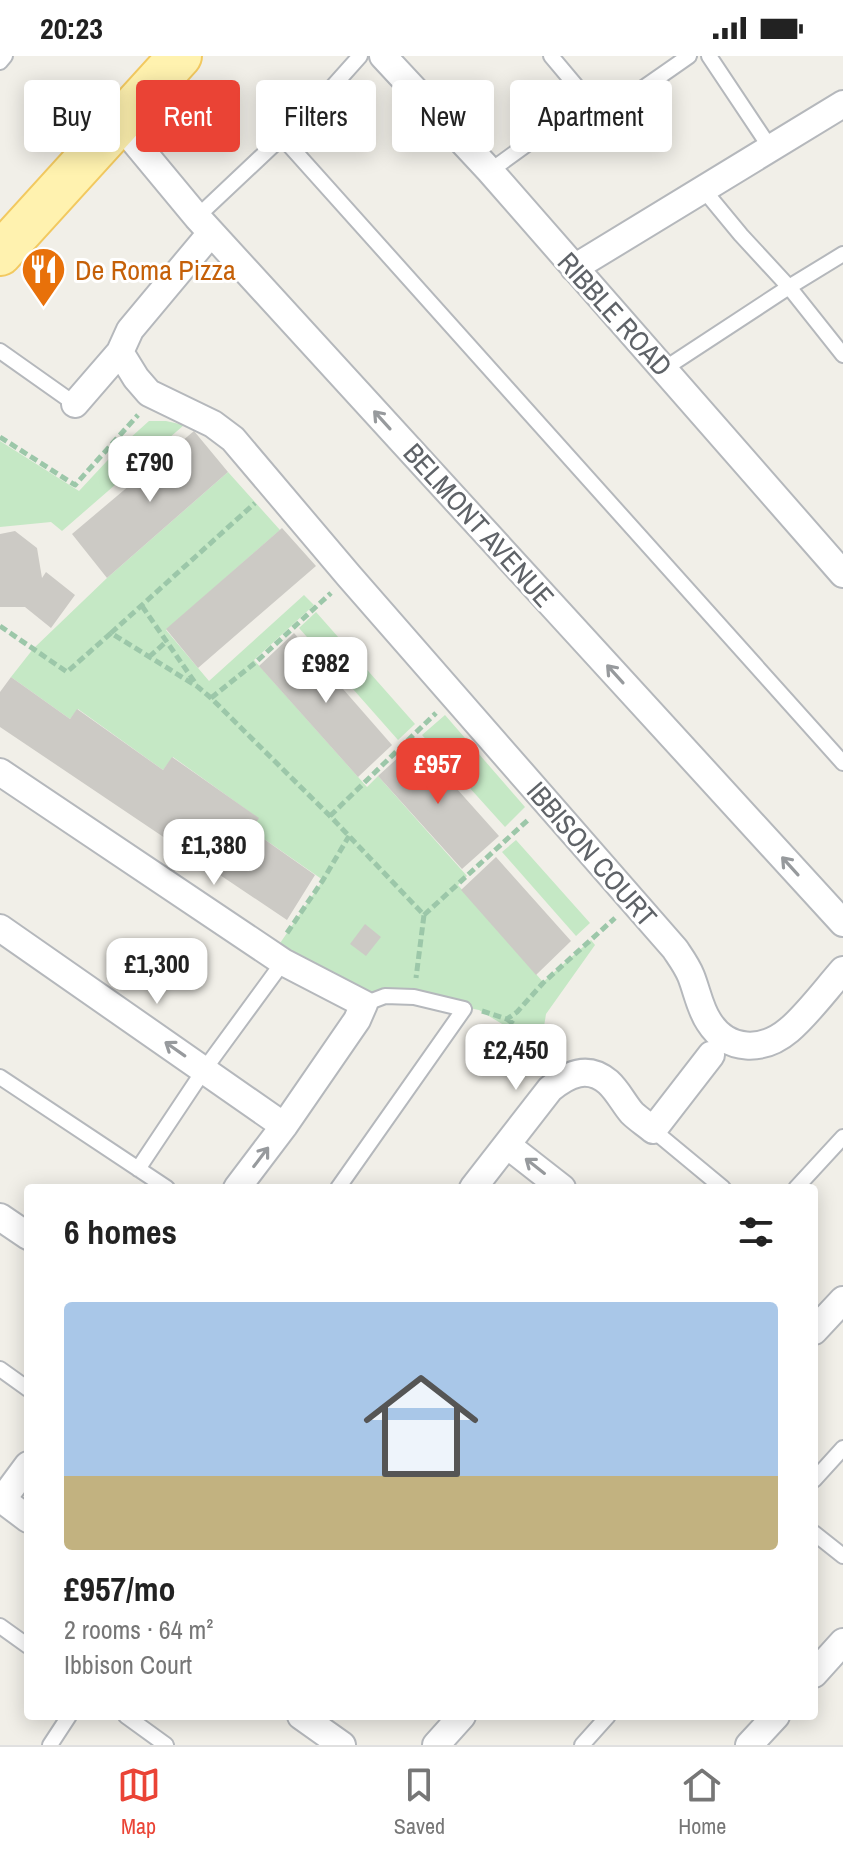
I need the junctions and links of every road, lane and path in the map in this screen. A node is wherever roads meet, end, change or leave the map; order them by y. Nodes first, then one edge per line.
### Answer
1 (5, 56) edge
2 (180, 56) edge
3 (360, 56) edge
4 (383, 56) edge
5 (551, 56) edge
6 (689, 56) edge
7 (709, 56) edge
8 (0, 62) edge
9 (339, 80) edge
10 (655, 80) edge
11 (843, 104) edge
12 (120, 122) edge
13 (120, 124) edge
14 (771, 149) junction
15 (93, 152) edge
16 (269, 152) edge
17 (295, 152) edge
18 (490, 171) junction
19 (703, 189) junction
20 (204, 225) junction
21 (0, 254) edge
22 (843, 254) edge
23 (574, 268) junction
24 (789, 287) junction
25 (0, 351) edge
26 (120, 352) junction
27 (843, 355) edge
28 (664, 369) junction
29 (155, 396) junction
30 (75, 404) joint
31 (0, 437) edge
32 (273, 486) junction
33 (843, 574) edge
34 (349, 576) junction
35 (142, 606) junction
36 (0, 626) edge
37 (111, 633) junction
38 (167, 641) junction
39 (149, 657) junction
40 (198, 687) junction
41 (454, 697) junction
42 (211, 698) junction
43 (843, 763) edge
44 (0, 772) edge
45 (547, 802) junction
46 (330, 816) junction
47 (349, 836) junction
48 (634, 901) junction
49 (424, 915) junction
50 (843, 923) edge
51 (0, 928) edge
52 (277, 959) junction
53 (843, 970) edge
54 (414, 997) junction
55 (464, 1009) junction
56 (360, 1012) junction
57 (507, 1019) junction
58 (711, 1055) dead end
59 (204, 1070) junction
60 (0, 1077) edge
61 (564, 1077) junction
62 (284, 1126) junction
63 (653, 1130) junction
64 (843, 1137) edge
65 (507, 1145) junction
66 (138, 1169) junction
67 (161, 1184) edge
68 (240, 1184) edge
69 (341, 1184) edge
70 (476, 1184) edge
71 (557, 1184) edge
72 (718, 1184) edge
73 (800, 1184) edge
74 (0, 1217) edge
75 (24, 1233) edge
76 (843, 1300) edge
77 (818, 1327) edge
78 (0, 1369) edge
79 (24, 1386) edge
80 (843, 1448) edge
81 (24, 1470) edge
82 (818, 1476) edge
83 (1, 1499) edge
84 (24, 1516) edge
85 (818, 1536) edge
86 (843, 1556) edge
87 (0, 1626) edge
88 (843, 1642) edge
89 (24, 1643) edge
90 (818, 1670) edge
91 (66, 1720) edge
92 (132, 1720) edge
93 (307, 1720) edge
94 (458, 1720) edge
95 (604, 1720) edge
96 (772, 1720) edge
97 (50, 1745) edge
98 (166, 1745) edge
99 (342, 1745) edge
100 (436, 1745) edge
101 (582, 1745) edge
102 (749, 1745) edge

1 - 8 lane
2 - 12 main road
3 - 9 lane
4 - 18 street, RIBBLE ROAD
5 - 18 lane
6 - 10 lane
7 - 14 lane
11 - 14 street
13 - 20 street, BELMONT AVENUE
14 - 19 street
15 - 21 main road
16 - 20 lane
17 - 43 lane
18 - 23 street, RIBBLE ROAD
19 - 23 street
19 - 24 lane
20 - 26 street
50 -> 20 street, BELMONT AVENUE
22 - 24 lane
23 - 28 street, RIBBLE ROAD
24 - 27 lane
24 - 28 lane
25 - 30 lane
26 - 29 street, IBBISON COURT
26 - 30 street
28 - 33 street, RIBBLE ROAD
29 - 31 path
29 - 32 street, IBBISON COURT
32 - 34 street, IBBISON COURT
32 - 35 path
34 - 41 street, IBBISON COURT
34 - 42 path
35 - 37 path
35 - 38 path
36 - 37 path
37 - 39 path
38 - 39 path
38 - 40 path
39 - 40 path
40 - 42 path
41 - 45 street, IBBISON COURT
41 - 46 path
42 - 46 path
44 - 52 street
45 - 48 street, IBBISON COURT
45 - 49 path
46 - 47 path
47 - 49 path
47 - 52 path
48 - 53 street, IBBISON COURT
48 - 57 path
49 - 54 path
59 -> 51 street
52 - 56 street
52 - 59 lane
54 - 55 lane
54 - 56 lane
55 - 57 path
55 - 69 lane
56 - 62 street
57 - 61 path
58 - 63 street
59 - 62 street
59 - 66 lane
60 - 66 lane
61 - 63 street
61 - 65 street
68 -> 62 street
63 - 72 lane
64 - 73 lane
65 - 70 street
71 -> 65 street
66 - 67 lane
74 - 75 street
76 - 77 street
78 - 79 lane
80 - 82 lane
81 - 83 street
83 - 84 street
85 - 86 lane
87 - 89 lane
88 - 90 street
91 - 97 lane
92 - 98 lane
93 - 99 street
94 - 100 street
95 - 101 lane
96 - 102 street

